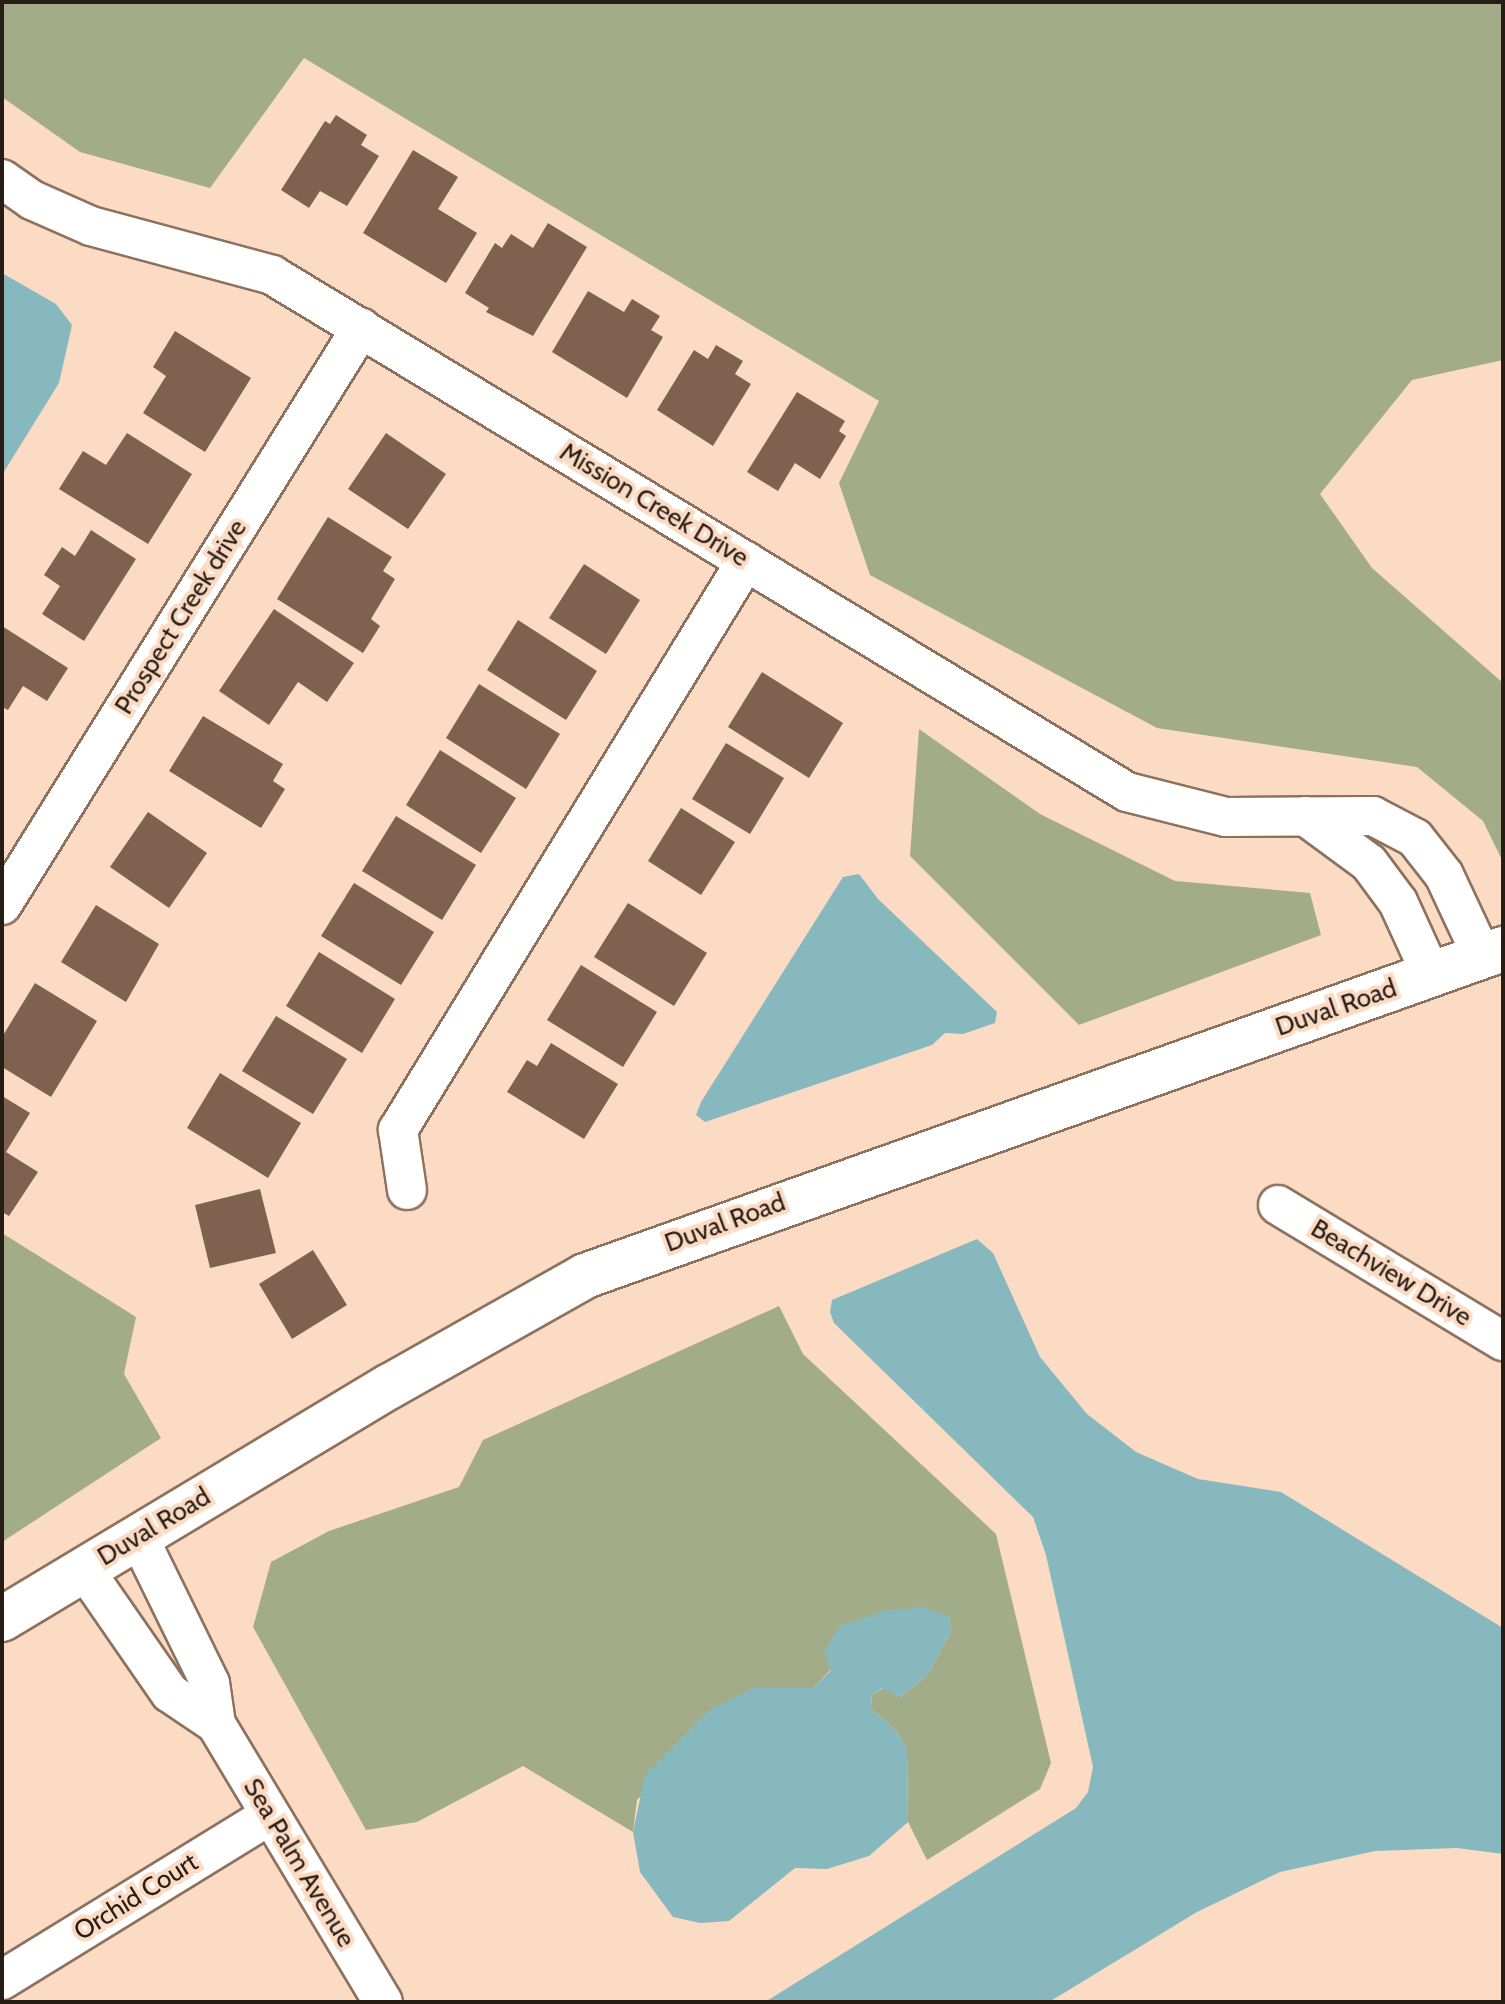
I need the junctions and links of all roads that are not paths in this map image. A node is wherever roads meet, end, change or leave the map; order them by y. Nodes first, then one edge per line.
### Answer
1 (2, 179) edge
2 (361, 328) junction
3 (746, 561) junction
4 (1305, 816) junction
5 (2, 905) edge
6 (1492, 953) edge
7 (1431, 974) junction
8 (407, 1190) dead end
9 (1278, 1205) dead end
10 (1503, 1341) edge
11 (138, 1536) junction
12 (84, 1569) junction
13 (2, 1619) edge
14 (216, 1724) junction
15 (270, 1815) junction
16 (2, 1980) edge
17 (383, 2002) edge

1 - 2 street, Mission Creek Drive
2 - 3 street, Mission Creek Drive
2 - 5 street, Prospect Creek drive
3 - 4 street, Mission Creek Drive
3 - 8 street
4 - 6 street, Mission Creek Drive
4 - 7 street
6 - 7 main road, Duval Road
7 - 11 main road, Duval Road
9 - 10 street, Beachview Drive
11 - 12 main road, Duval Road
11 - 14 street, Sea Palm Avenue
12 - 13 main road, Duval Road
12 - 14 street, Sea Palm Avenue
14 - 15 street, Sea Palm Avenue
15 - 16 street, Orchid Court
15 - 17 street, Sea Palm Avenue

